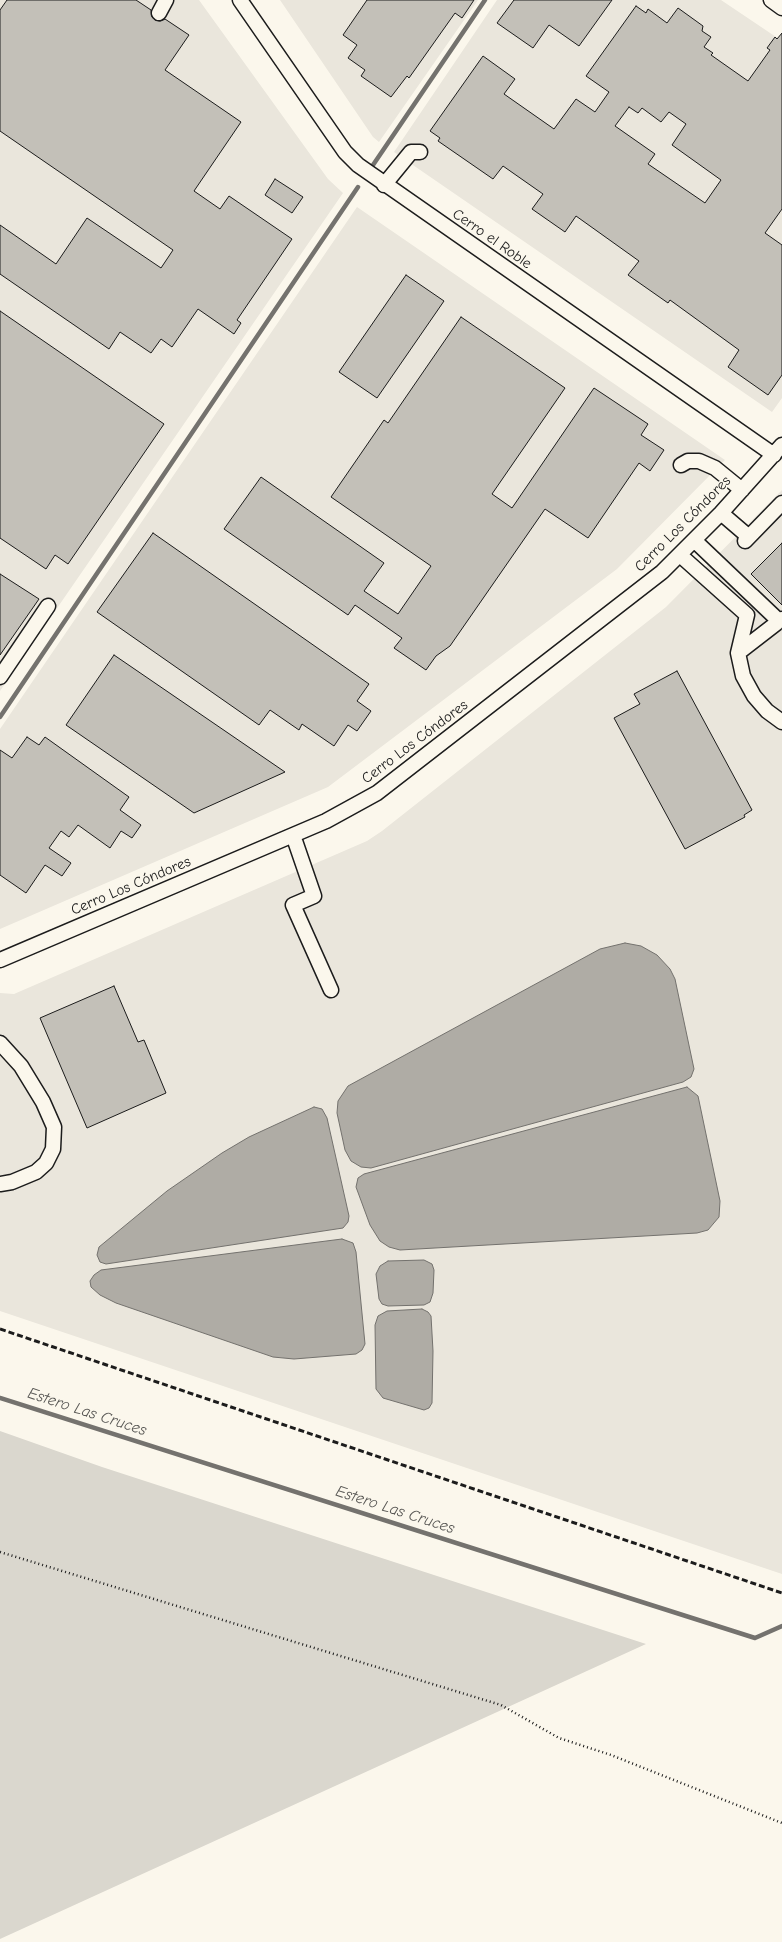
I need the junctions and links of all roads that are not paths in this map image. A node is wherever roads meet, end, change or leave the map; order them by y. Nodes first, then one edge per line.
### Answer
1 (240, 0) edge
2 (770, 0) edge
3 (782, 8) edge
4 (420, 152) dead end
5 (384, 185) junction
6 (778, 450) edge
7 (681, 465) dead end
8 (742, 490) junction
9 (782, 503) edge
10 (721, 513) junction
11 (694, 540) junction
12 (680, 555) junction
13 (48, 606) dead end
14 (780, 620) edge
15 (738, 653) junction
16 (0, 677) edge
17 (782, 722) edge
18 (294, 835) junction
19 (0, 960) edge
20 (331, 990) dead end
21 (0, 1043) edge
22 (0, 1184) edge

1 - 5 street, Cerro el Roble
2 - 3 street
4 - 5 street
5 - 6 street, Cerro el Roble
6 - 8 street, Cerro Los Cóndores
7 - 8 street
8 - 10 street, Cerro Los Cóndores
9 - 10 street
10 - 11 street, Cerro Los Cóndores
11 - 12 street, Cerro Los Cóndores
11 - 14 street
12 - 15 street
12 - 18 street, Cerro Los Cóndores
13 - 16 street
14 - 15 street
15 - 17 street
18 - 19 street, Cerro Los Cóndores
18 - 20 street
21 - 22 street

